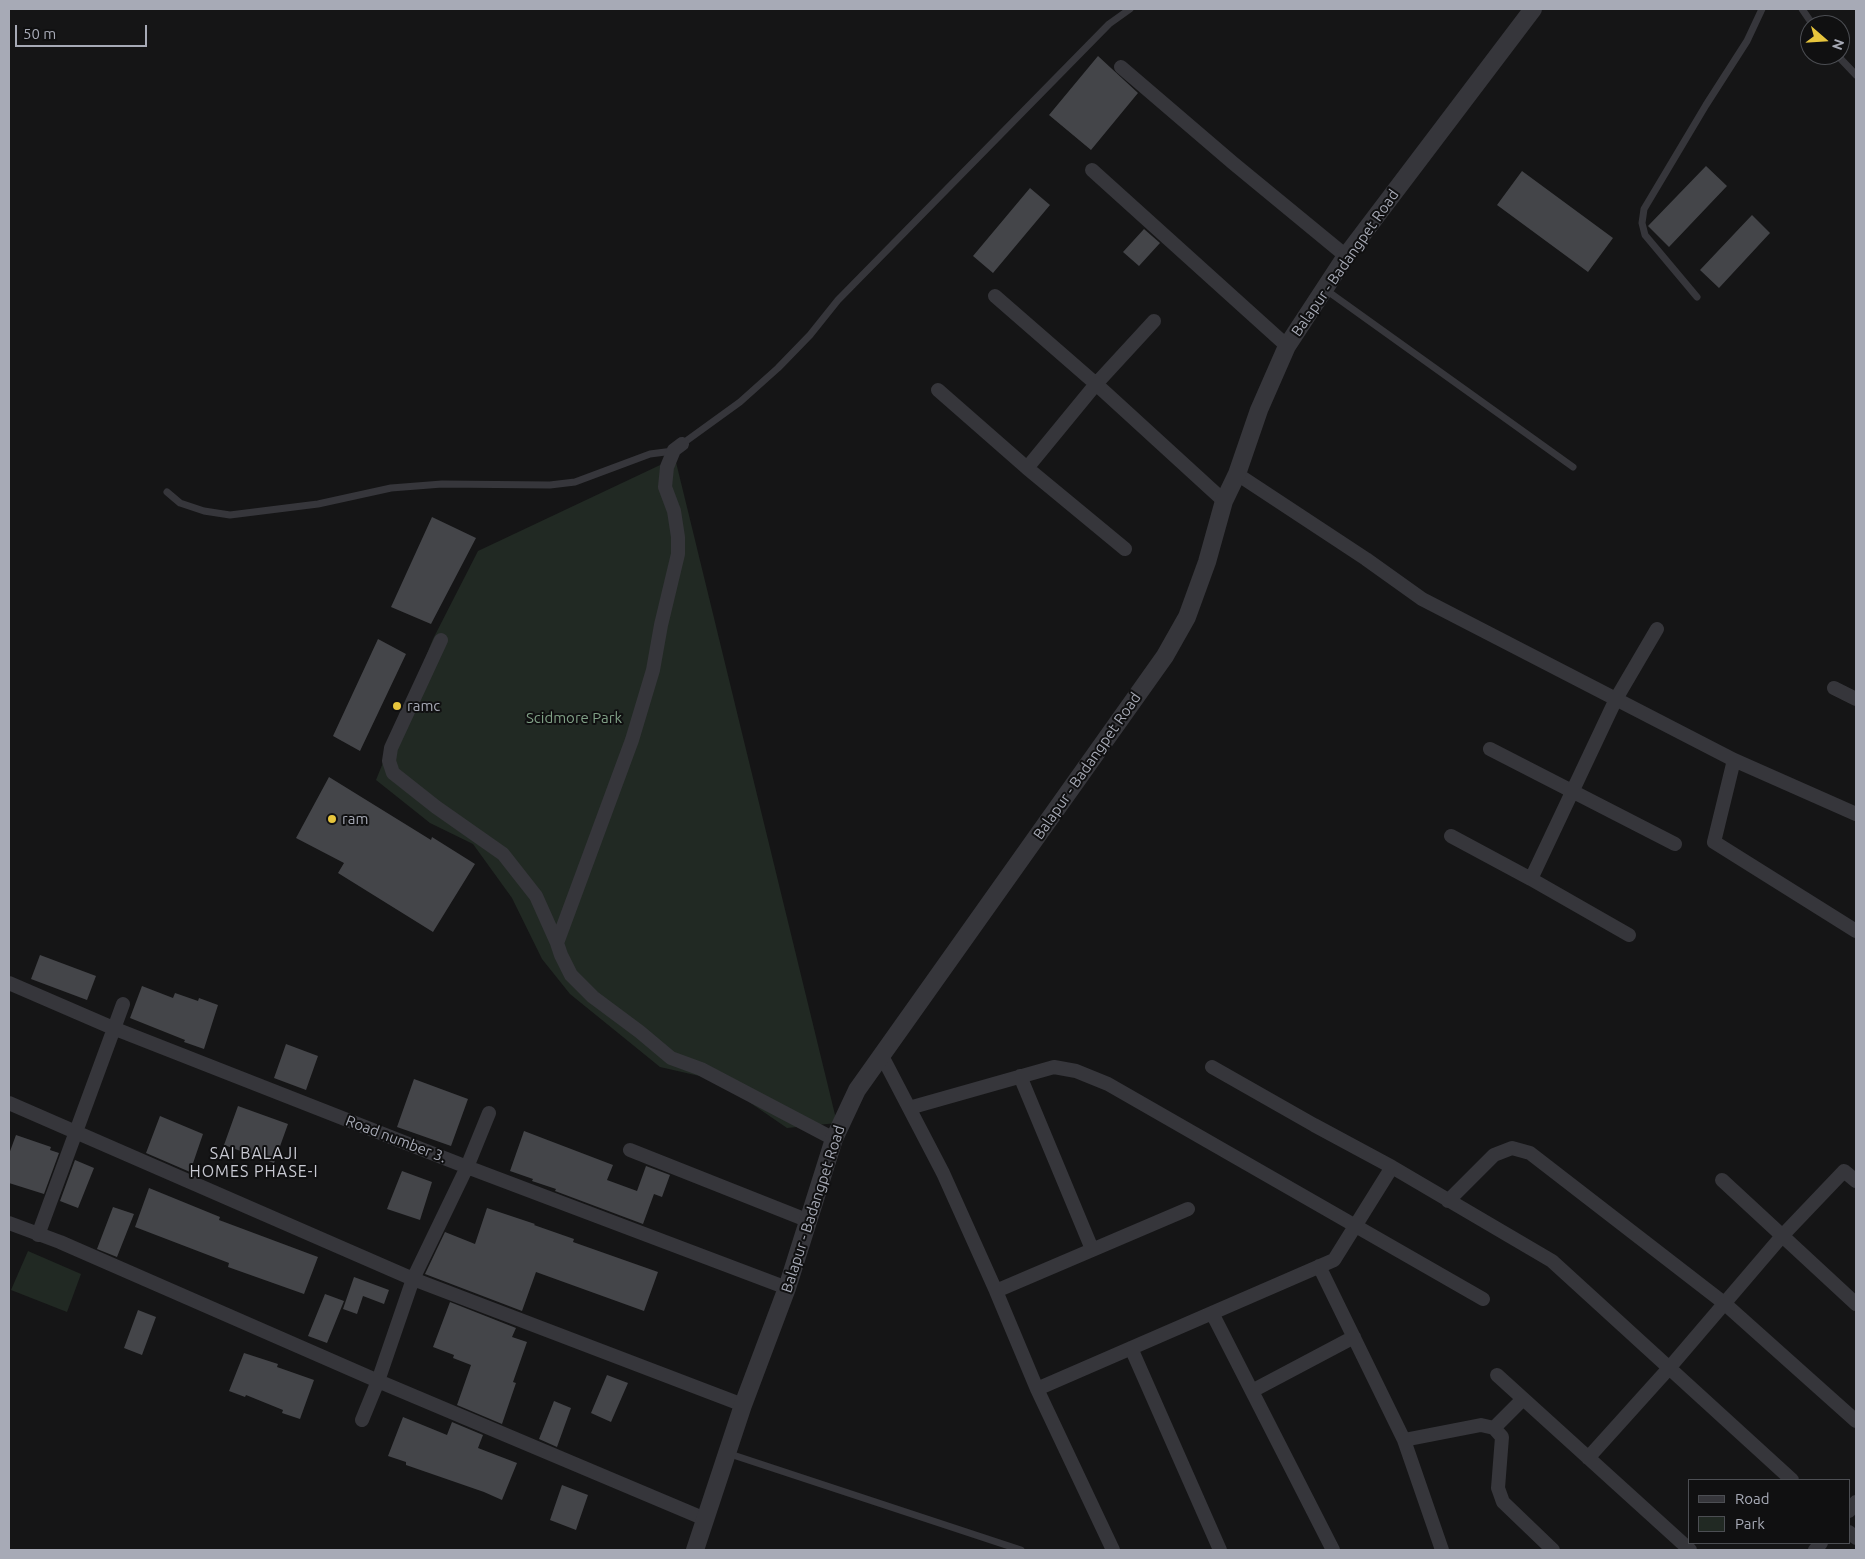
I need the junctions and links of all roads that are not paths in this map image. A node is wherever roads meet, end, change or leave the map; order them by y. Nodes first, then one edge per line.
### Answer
1 (1130, 9) edge
2 (1533, 9) edge
3 (1762, 9) edge
4 (1846, 65) edge
5 (1121, 67) dead end
6 (1856, 75) edge
7 (1092, 170) dead end
8 (1346, 256) junction
9 (1324, 289) junction
10 (994, 296) dead end
11 (1696, 297) dead end
12 (1154, 321) dead end
13 (1287, 346) junction
14 (1096, 384) junction
15 (938, 390) dead end
16 (678, 447) junction
17 (1573, 467) dead end
18 (1027, 468) junction
19 (1237, 474) junction
20 (167, 492) dead end
21 (1224, 501) junction
22 (1125, 549) dead end
23 (1657, 629) dead end
24 (441, 640) dead end
25 (1834, 688) dead end
26 (1616, 699) junction
27 (1856, 699) edge
28 (1490, 749) dead end
29 (1734, 760) junction
30 (1572, 790) junction
31 (1856, 814) edge
32 (1451, 836) dead end
33 (1676, 844) dead end
34 (1531, 879) junction
35 (1856, 931) edge
36 (1629, 935) dead end
37 (558, 943) junction
38 (9, 983) edge
39 (123, 1004) dead end
40 (114, 1028) junction
41 (882, 1056) junction
42 (1212, 1067) dead end
43 (1020, 1076) junction
44 (9, 1103) edge
45 (909, 1108) junction
46 (489, 1113) dead end
47 (74, 1133) junction
48 (834, 1139) junction
49 (630, 1150) dead end
50 (467, 1167) junction
51 (1392, 1167) junction
52 (1722, 1180) dead end
53 (1856, 1181) edge
54 (1448, 1201) junction
55 (1188, 1209) dead end
56 (809, 1221) junction
57 (9, 1223) edge
58 (1356, 1226) junction
59 (38, 1235) junction
60 (1782, 1236) junction
61 (1092, 1249) junction
62 (1319, 1266) junction
63 (413, 1279) junction
64 (787, 1288) junction
65 (996, 1291) junction
66 (1483, 1299) dead end
67 (1724, 1303) junction
68 (1856, 1304) edge
69 (1212, 1313) junction
70 (1354, 1338) junction
71 (1131, 1348) junction
72 (1670, 1367) junction
73 (1497, 1374) dead end
74 (378, 1381) junction
75 (1038, 1389) junction
76 (1252, 1391) junction
77 (1523, 1399) junction
78 (743, 1405) junction
79 (362, 1420) dead end
80 (1856, 1421) edge
81 (1494, 1428) junction
82 (1404, 1440) junction
83 (727, 1453) junction
84 (1588, 1458) junction
85 (1791, 1479) edge
86 (705, 1519) junction
87 (696, 1550) edge
88 (1022, 1550) edge
89 (1113, 1550) edge
90 (1220, 1550) edge
91 (1333, 1550) edge
92 (1442, 1550) edge
93 (1553, 1550) edge
94 (1690, 1550) edge

1 - 16 lane
2 - 8 street, Balapur - Badangpet Road
3 - 11 lane
4 - 6 lane
5 - 8 street
7 - 13 street
8 - 9 street, Balapur - Badangpet Road
9 - 13 street, Balapur - Badangpet Road
9 - 17 lane
10 - 14 street
12 - 14 street
13 - 19 street, Balapur - Badangpet Road
14 - 18 street
14 - 21 street
15 - 18 street
16 - 20 lane
16 - 37 street
18 - 22 street
19 - 21 street, Balapur - Badangpet Road
19 - 26 street
21 - 41 street, Balapur - Badangpet Road
23 - 26 street
24 - 37 street
25 - 27 street
26 - 29 street
26 - 30 street
28 - 30 street
29 - 31 street
29 - 35 street
30 - 33 street
30 - 34 street
32 - 34 street
34 - 36 street
37 - 48 street
38 - 40 street, Road number 3.
39 - 40 street
40 - 47 street
40 - 50 street, Road number 3.
41 - 45 street
41 - 48 street, Balapur - Badangpet Road
42 - 51 street
43 - 45 street
43 - 58 street
43 - 61 street
44 - 47 street
45 - 65 street
46 - 50 street
47 - 59 street
47 - 63 street
48 - 56 street, Balapur - Badangpet Road
49 - 56 street
50 - 63 street
50 - 64 street, Road number 3.
51 - 54 street
51 - 58 street
52 - 60 street
53 - 60 street
54 - 67 street
54 - 72 street
55 - 61 street
56 - 64 street, Balapur - Badangpet Road
57 - 59 street
58 - 62 street
58 - 66 street
59 - 74 street
60 - 67 street
60 - 68 street
61 - 65 street
62 - 69 street
62 - 70 street
63 - 74 street
63 - 78 street
64 - 78 street, Balapur - Badangpet Road
65 - 75 street
67 - 72 street
67 - 80 street
69 - 71 street
69 - 76 street
70 - 76 street
70 - 82 street
71 - 75 street
71 - 90 street
72 - 84 street
72 - 85 street
73 - 77 street
74 - 79 street
74 - 86 street
75 - 89 street
76 - 91 street
77 - 81 street
77 - 84 street
78 - 83 street, Balapur - Badangpet Road
81 - 82 street
81 - 93 street
82 - 92 street
83 - 86 street, Balapur - Badangpet Road
83 - 88 lane
84 - 94 street
86 - 87 street, Balapur - Badangpet Road

